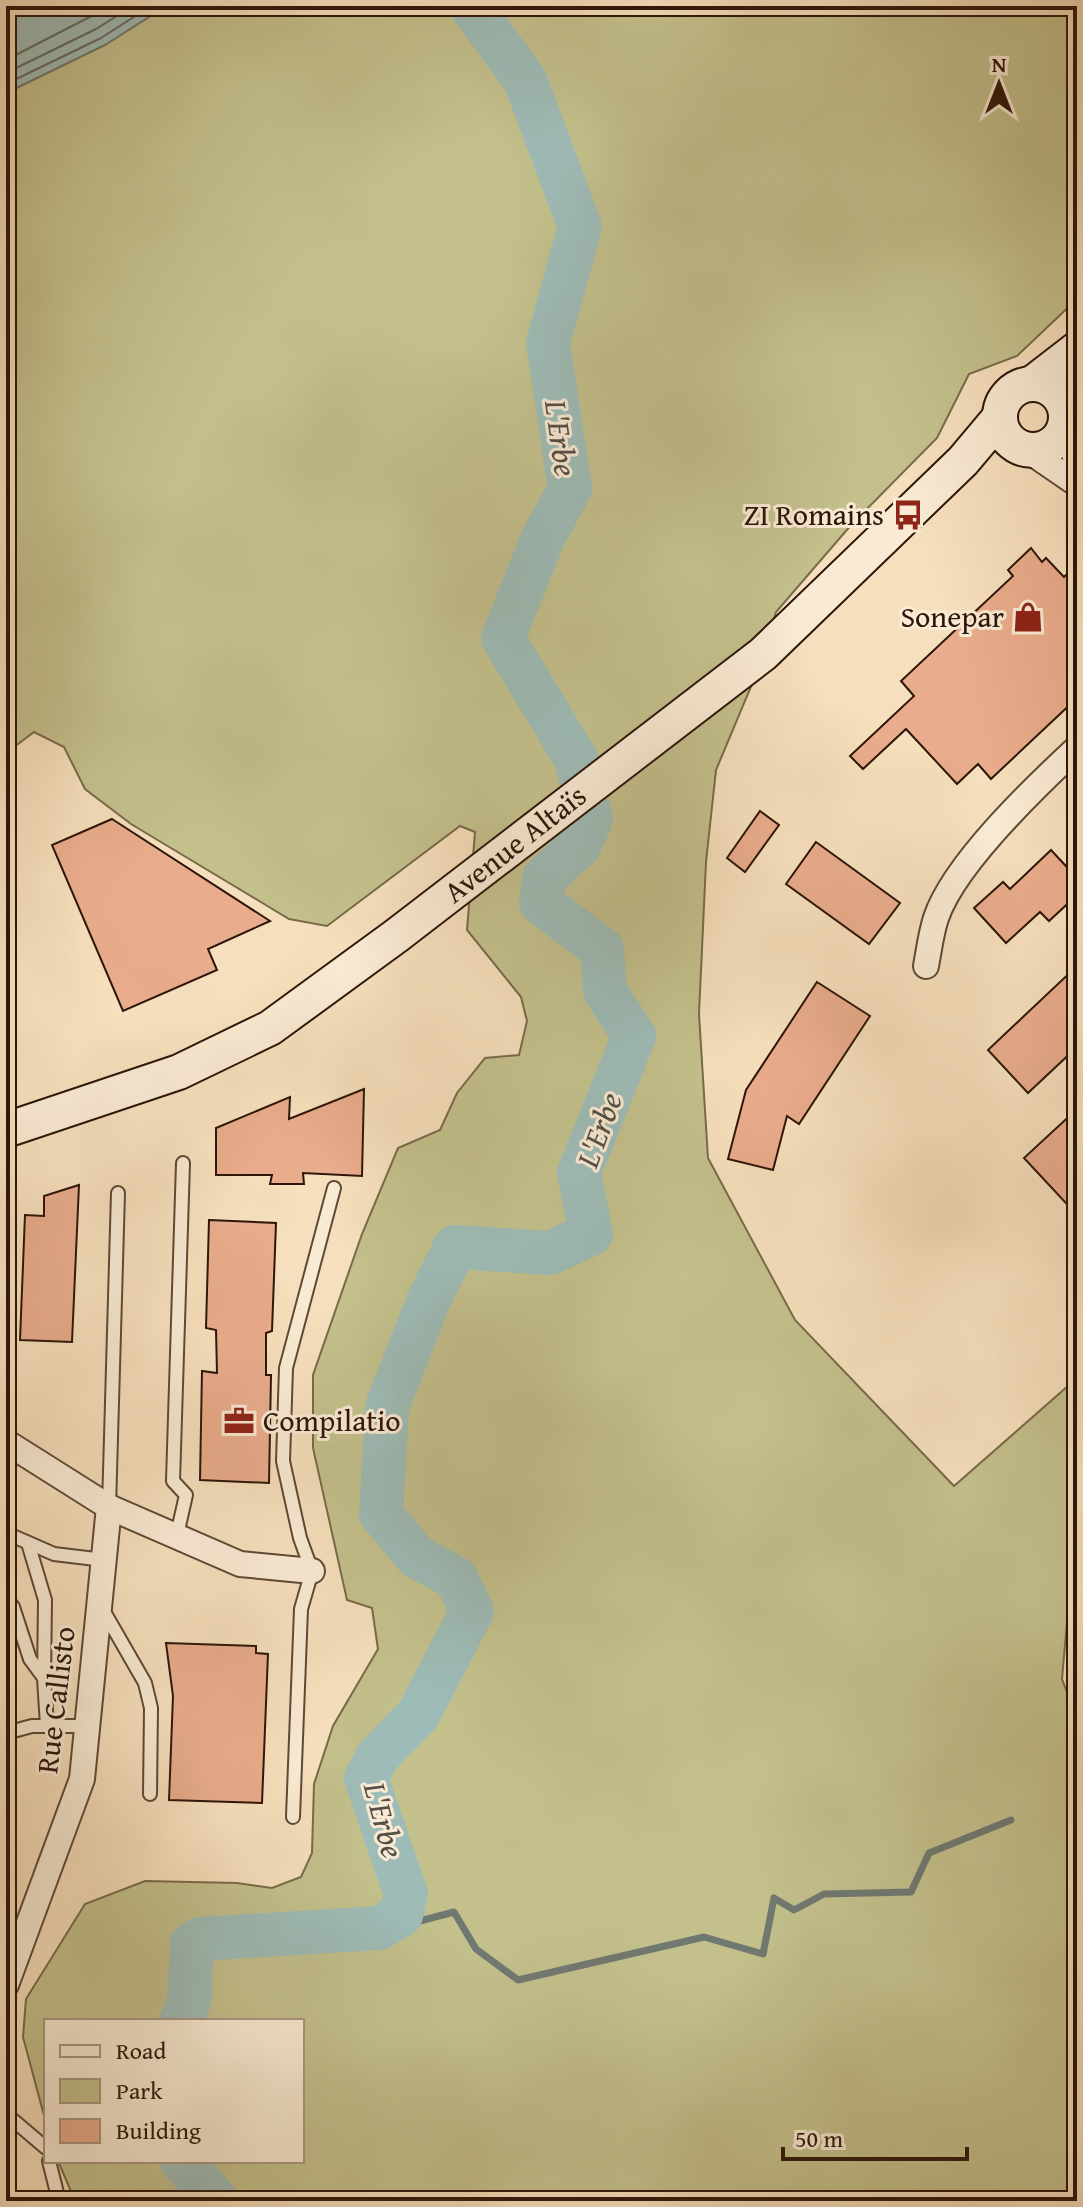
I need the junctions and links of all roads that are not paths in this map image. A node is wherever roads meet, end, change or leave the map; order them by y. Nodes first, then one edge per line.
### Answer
1 (1077, 349) edge
2 (1077, 362) edge
3 (1033, 383) junction
4 (1064, 411) junction
5 (1000, 417) junction
6 (1022, 447) junction
7 (963, 461) junction
8 (1077, 466) edge
9 (1077, 484) edge
10 (1077, 748) edge
11 (926, 966) dead end
12 (6, 1130) edge
13 (183, 1163) dead end
14 (334, 1188) dead end
15 (118, 1193) dead end
16 (6, 1442) edge
17 (109, 1507) junction
18 (6, 1533) edge
19 (177, 1535) junction
20 (28, 1543) junction
21 (104, 1560) junction
22 (312, 1571) junction
23 (6, 1598) edge
24 (99, 1604) junction
25 (44, 1678) junction
26 (47, 1726) junction
27 (87, 1726) junction
28 (6, 1733) edge
29 (150, 1794) dead end
30 (293, 1817) dead end
31 (6, 1985) edge
32 (6, 2114) edge
33 (44, 2146) edge
34 (50, 2163) edge
35 (59, 2201) edge

1 - 3 street
2 - 4 street
3 - 4 street
3 - 5 street
4 - 6 street
4 - 8 street
5 - 6 street
5 - 7 street, Avenue Altaïs
6 - 7 street, Avenue Altaïs
6 - 9 street
7 - 12 street, Avenue Altaïs
10 - 11 street
13 - 19 lane
14 - 22 lane
15 - 17 lane
16 - 17 street
17 - 19 street
17 - 21 street, Rue Callisto
18 - 20 lane
19 - 22 street
20 - 21 lane
20 - 25 lane
21 - 24 street, Rue Callisto
22 - 30 lane
23 - 25 lane
24 - 27 street, Rue Callisto
24 - 29 lane
25 - 26 lane
26 - 27 lane
26 - 28 lane
27 - 31 street, Rue Callisto
32 - 33 lane
34 - 35 lane

